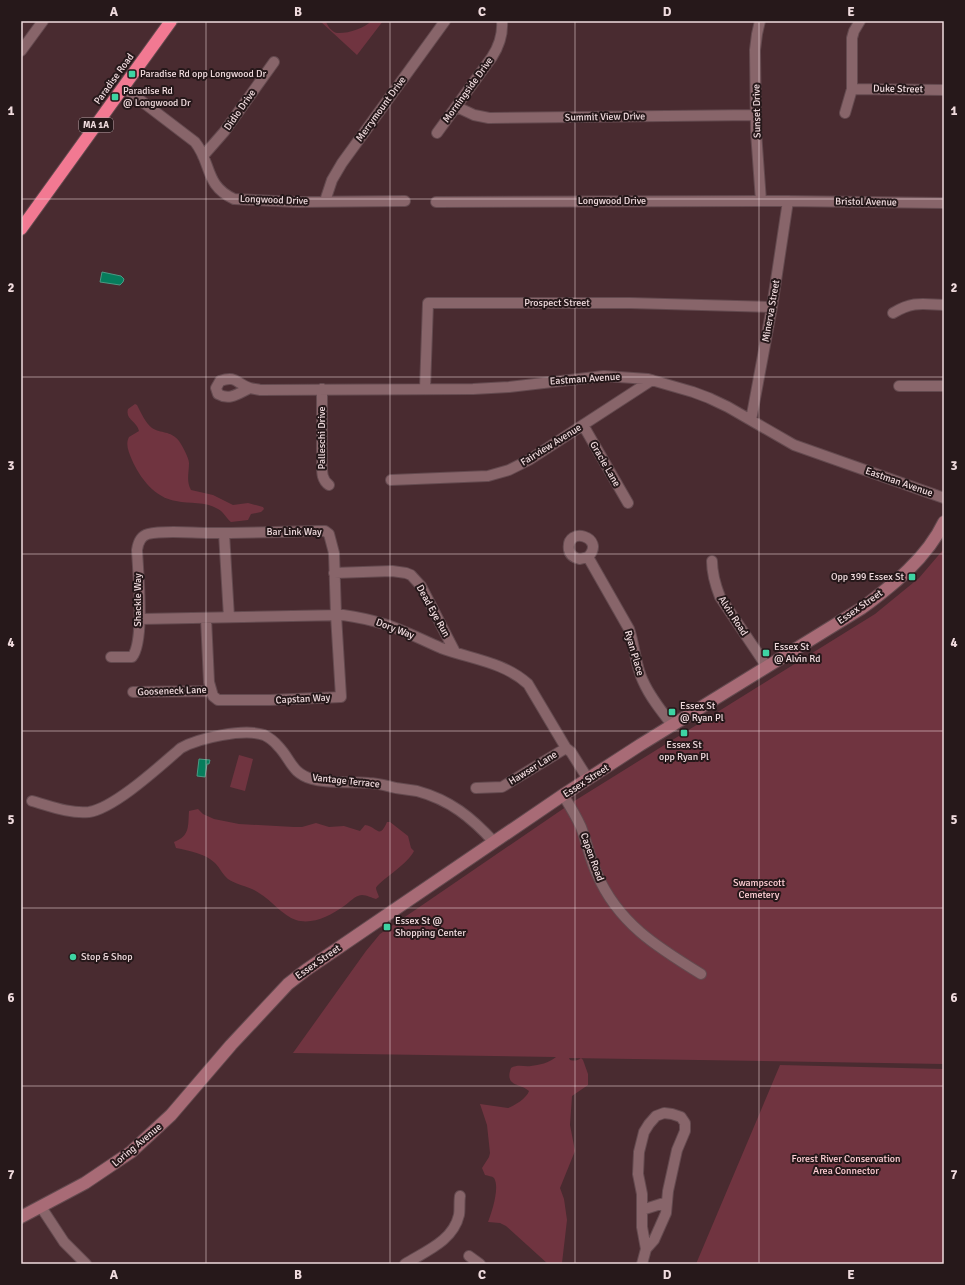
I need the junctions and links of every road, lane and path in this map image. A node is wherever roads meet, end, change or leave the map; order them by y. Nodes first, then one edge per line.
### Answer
1 (43, 21) edge
2 (171, 21) edge
3 (445, 21) edge
4 (503, 21) edge
5 (760, 21) edge
6 (860, 21) edge
7 (21, 51) edge
8 (274, 62) dead end
9 (123, 87) junction
10 (852, 89) junction
11 (944, 90) edge
12 (457, 107) junction
13 (845, 113) dead end
14 (756, 115) junction
15 (437, 133) dead end
16 (203, 156) junction
17 (325, 201) junction
18 (405, 201) dead end
19 (761, 201) junction
20 (788, 201) junction
21 (436, 202) dead end
22 (944, 203) edge
23 (21, 229) edge
24 (944, 305) edge
25 (772, 307) junction
26 (893, 313) dead end
27 (652, 380) junction
28 (899, 386) dead end
29 (944, 386) edge
30 (250, 388) dead end
31 (322, 389) junction
32 (425, 389) junction
33 (751, 420) junction
34 (583, 425) junction
35 (391, 480) dead end
36 (329, 485) dead end
37 (944, 498) edge
38 (628, 503) dead end
39 (944, 522) edge
40 (224, 533) junction
41 (138, 543) joint
42 (588, 557) dead end
43 (712, 561) dead end
44 (334, 573) junction
45 (336, 615) junction
46 (206, 618) junction
47 (229, 618) junction
48 (141, 619) junction
49 (455, 652) junction
50 (111, 657) dead end
51 (767, 668) junction
52 (211, 691) junction
53 (133, 692) dead end
54 (673, 726) junction
55 (566, 748) junction
56 (588, 779) junction
57 (476, 788) dead end
58 (563, 795) junction
59 (32, 801) dead end
60 (494, 842) junction
61 (701, 974) dead end
62 (231, 1046) joint
63 (460, 1196) dead end
64 (667, 1202) junction
65 (41, 1207) junction
66 (642, 1210) junction
67 (21, 1217) edge
68 (646, 1249) junction
69 (469, 1256) dead end
70 (86, 1264) edge
71 (405, 1264) edge
72 (480, 1264) edge
73 (642, 1264) edge

1 - 7 street
2 - 9 highway, Paradise Road / MA 1A
3 - 17 street, Merrymount Drive
4 - 12 street, Morningside Drive
5 - 14 street, Sunset Drive
6 - 10 street
8 - 16 street, Didio Drive
9 - 16 street, Longwood Drive
9 - 23 highway, Paradise Road / MA 1A
10 - 11 street, Duke Street
10 - 13 street
12 - 14 street, Summit View Drive
12 - 15 street, Morningside Drive
14 - 19 street, Sunset Drive
16 - 17 street, Longwood Drive
17 - 18 street, Longwood Drive
19 - 20 street, Longwood Drive
19 - 21 street, Longwood Drive
20 - 22 street, Bristol Avenue
20 - 25 street, Minerva Street
24 - 26 street
25 - 32 street, Prospect Street
25 - 33 street, Minerva Street
27 - 32 street, Eastman Avenue
27 - 33 street, Eastman Avenue
27 - 34 street, Fairview Avenue
28 - 29 street
30 - 31 street, Eastman Avenue
31 - 32 street, Eastman Avenue
31 - 36 street, Palleschi Drive
33 - 37 street, Eastman Avenue
34 - 35 street, Fairview Avenue
34 - 38 street, Gracie Lane
39 - 51 main road, Essex Street
40 - 41 street, Bar Link Way
40 - 44 street, Bar Link Way
40 - 47 street
41 - 48 street, Shackle Way
42 - 54 street, Ryan Place
43 - 51 street, Alvin Road
44 - 45 street, Bar Link Way
44 - 49 street, Dead Eye Run
45 - 47 street, Dory Way
45 - 49 street, Dory Way
45 - 52 street, Capstan Way
46 - 47 street, Dory Way
46 - 48 street, Dory Way
46 - 52 street, Gooseneck Lane
48 - 50 street, Shackle Way
49 - 55 street, Dory Way
51 - 54 main road, Essex Street
52 - 53 street, Gooseneck Lane
54 - 56 main road, Essex Street
55 - 56 street, Dory Way
55 - 57 street, Hawser Lane
56 - 58 main road, Essex Street
58 - 60 main road, Essex Street
58 - 61 street, Capen Road
59 - 60 street, Vantage Terrace
60 - 62 main road, Essex Street
62 - 65 main road, Loring Avenue
63 - 71 street
64 - 66 street
64 - 66 street
64 - 68 street
65 - 67 main road, Loring Avenue
65 - 70 street
66 - 68 street
68 - 73 street
69 - 72 street

